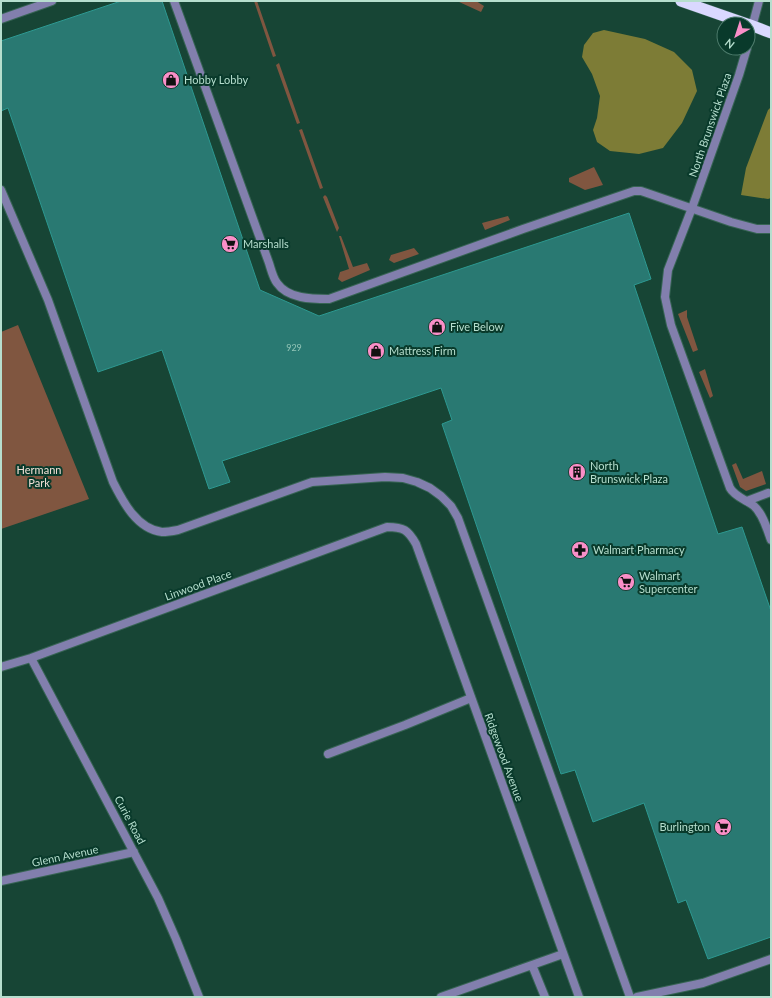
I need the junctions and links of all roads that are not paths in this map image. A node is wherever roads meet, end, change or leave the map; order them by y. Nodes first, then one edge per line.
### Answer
1 (52, 1) edge
2 (174, 1) edge
3 (681, 1) edge
4 (759, 1) edge
5 (724, 16) edge
6 (753, 16) edge
7 (1, 19) edge
8 (756, 28) edge
9 (771, 33) edge
10 (744, 56) edge
11 (1, 190) edge
12 (692, 208) junction
13 (771, 229) edge
14 (768, 493) dead end
15 (747, 501) junction
16 (403, 529) joint
17 (771, 540) edge
18 (31, 658) junction
19 (1, 667) edge
20 (472, 698) junction
21 (328, 754) dead end
22 (134, 852) junction
23 (1, 881) edge
24 (563, 954) junction
25 (771, 959) edge
26 (532, 965) junction
27 (199, 997) edge
28 (441, 997) edge
29 (545, 997) edge
30 (579, 997) edge
31 (630, 997) edge
32 (638, 997) edge

1 - 7 street
2 - 12 street
3 - 5 highway
4 - 6 street
8 - 9 highway
10 - 12 street, North Brunswick Plaza
11 - 31 street
12 - 13 street
12 - 15 street, North Brunswick Plaza
14 - 15 street
15 - 17 street, North Brunswick Plaza
16 - 18 street, Linwood Place
16 - 20 street, Ridgewood Avenue
18 - 19 street, Linwood Place
18 - 22 street, Curie Road
20 - 21 street
20 - 24 street, Ridgewood Avenue
22 - 23 street, Glenn Avenue
22 - 27 street, Curie Road
24 - 26 street
24 - 30 street, Ridgewood Avenue
25 - 32 street
26 - 28 street
26 - 29 street

